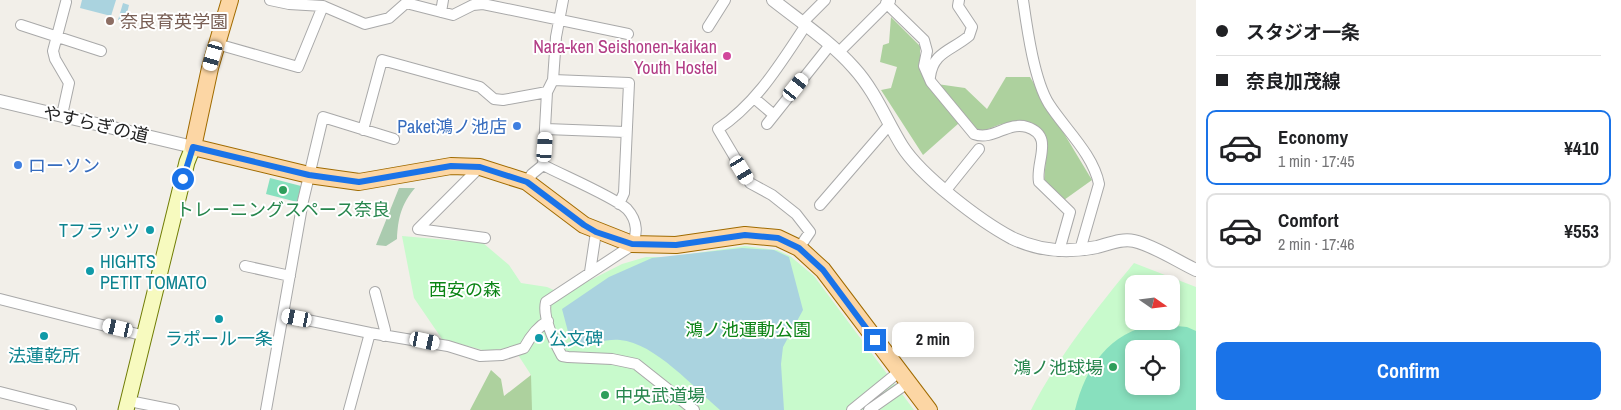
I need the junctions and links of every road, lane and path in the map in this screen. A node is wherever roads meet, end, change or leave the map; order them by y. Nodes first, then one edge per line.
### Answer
1 (230, 0) edge
2 (270, 0) edge
3 (443, 0) edge
4 (563, 0) edge
5 (725, 0) edge
6 (773, 0) edge
7 (825, 0) edge
8 (959, 0) edge
9 (1023, 0) edge
10 (66, 2) dead end
11 (888, 2) edge
12 (422, 3) edge
13 (323, 6) junction
14 (441, 12) junction
15 (559, 20) junction
16 (804, 24) junction
17 (21, 25) dead end
18 (708, 26) dead end
19 (628, 34) dead end
20 (57, 37) junction
21 (217, 44) junction
22 (834, 48) junction
23 (101, 52) dead end
24 (930, 78) junction
25 (553, 80) junction
26 (547, 92) junction
27 (754, 98) junction
28 (0, 101) edge
29 (62, 115) junction
30 (890, 124) junction
31 (546, 129) junction
32 (363, 130) junction
33 (625, 132) junction
34 (394, 139) dead end
35 (193, 147) junction
36 (979, 149) dead end
37 (544, 165) junction
38 (480, 167) junction
39 (309, 175) junction
40 (527, 182) junction
41 (946, 190) junction
42 (619, 204) junction
43 (820, 205) dead end
44 (596, 232) junction
45 (484, 238) dead end
46 (632, 244) junction
47 (799, 248) junction
48 (1080, 250) junction
49 (1059, 251) junction
50 (245, 266) dead end
51 (1196, 270) edge
52 (590, 272) junction
53 (290, 276) junction
54 (375, 292) dead end
55 (0, 299) edge
56 (283, 315) junction
57 (548, 321) junction
58 (370, 333) junction
59 (145, 336) junction
60 (384, 336) junction
61 (904, 377) junction
62 (0, 392) edge
63 (128, 406) edge
64 (71, 410) edge
65 (174, 410) edge
66 (266, 410) edge
67 (350, 410) edge
68 (694, 410) edge
69 (852, 410) edge
70 (869, 410) edge
71 (929, 410) edge

1 - 21 main road
2 - 13 street
3 - 14 street
4 - 15 street
5 - 18 street
6 - 16 street
7 - 16 street
8 - 24 street
9 - 48 street
10 - 20 street
11 - 22 street
11 - 24 street
12 - 13 street
12 - 14 street
13 - 21 street
14 - 15 street
15 - 19 street
15 - 25 street
16 - 22 street
16 - 27 street
17 - 20 street
20 - 23 street
20 - 29 street
21 - 35 main road
22 - 27 street
22 - 30 street
24 - 49 street
25 - 26 street
25 - 33 street
26 - 31 street
26 - 32 street
27 - 47 street
28 - 29 street, やすらぎの道
29 - 35 street, やすらぎの道
30 - 41 street
30 - 43 street
31 - 33 street
31 - 37 street
32 - 34 street
32 - 39 street
33 - 42 street
35 - 39 main road
35 - 59 main road
36 - 41 street
37 - 40 street
37 - 42 street
38 - 39 main road
38 - 40 main road
38 - 45 street
39 - 53 street
40 - 44 main road
41 - 49 street
42 - 46 street
44 - 46 main road
44 - 52 street
46 - 47 main road
46 - 52 street
47 - 61 main road
48 - 49 street
48 - 51 street
50 - 53 street
52 - 57 street
53 - 56 street
54 - 60 street
55 - 59 street
56 - 58 street
56 - 66 street
57 - 60 street
57 - 68 street
58 - 60 street
58 - 67 street
59 - 63 main road
61 - 69 street
61 - 70 street
61 - 71 main road
62 - 64 street
63 - 65 street

